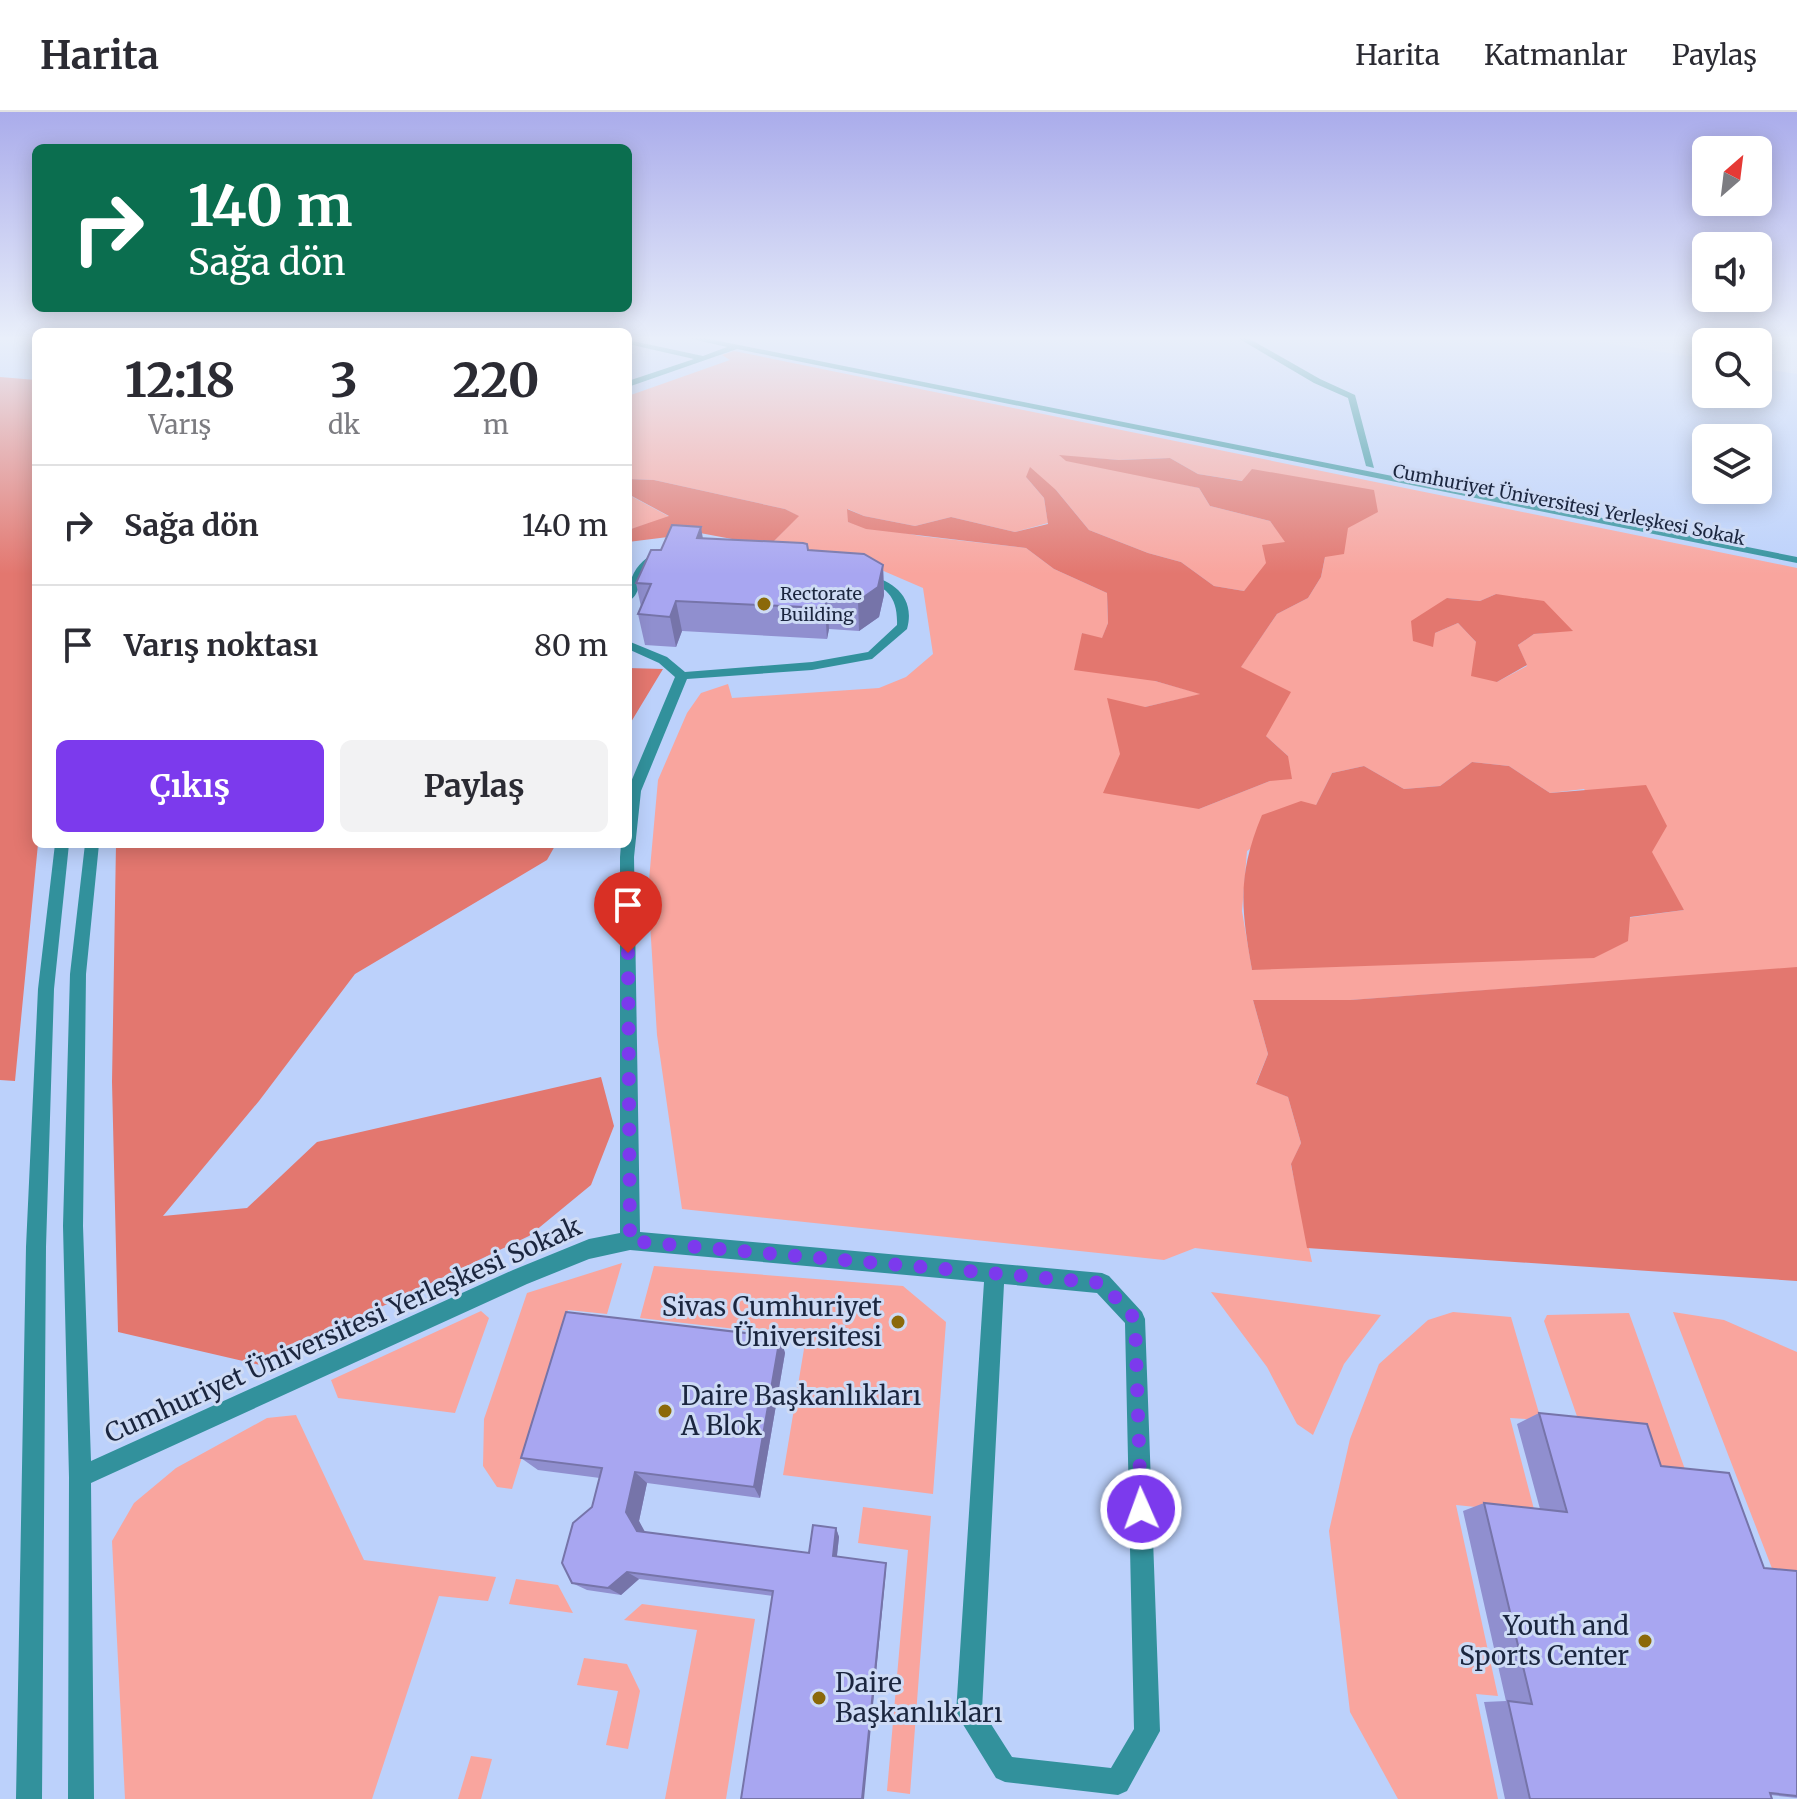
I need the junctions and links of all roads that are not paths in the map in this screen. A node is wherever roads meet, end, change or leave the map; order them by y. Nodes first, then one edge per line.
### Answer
1 (1098, 417) edge
2 (1117, 417) edge
3 (1357, 417) edge
4 (1371, 466) junction
5 (1797, 549) edge
6 (701, 550) edge
7 (1797, 560) edge
8 (858, 576) edge
9 (632, 590) edge
10 (632, 647) edge
11 (682, 676) junction
12 (632, 810) edge
13 (62, 848) edge
14 (92, 848) edge
15 (628, 848) edge
16 (630, 1241) junction
17 (995, 1274) junction
18 (80, 1477) junction
19 (29, 1799) edge
20 (81, 1799) edge

1 - 7 street, Cumhuriyet Üniversitesi Yerleşkesi Sokak
2 - 4 street, Cumhuriyet Üniversitesi Yerleşkesi Sokak
3 - 4 street
4 - 5 street, Cumhuriyet Üniversitesi Yerleşkesi Sokak
6 - 9 street
8 - 11 street
10 - 11 street
11 - 12 street
13 - 19 street
14 - 18 street, Cumhuriyet Üniversitesi Yerleşkesi Sokak
15 - 16 street
16 - 17 street, Cumhuriyet Üniversitesi Yerleşkesi Sokak
16 - 18 street, Cumhuriyet Üniversitesi Yerleşkesi Sokak
17 - 17 street, Cumhuriyet Üniversitesi Yerleşkesi Sokak
18 - 20 street, Cumhuriyet Üniversitesi Yerleşkesi Sokak

